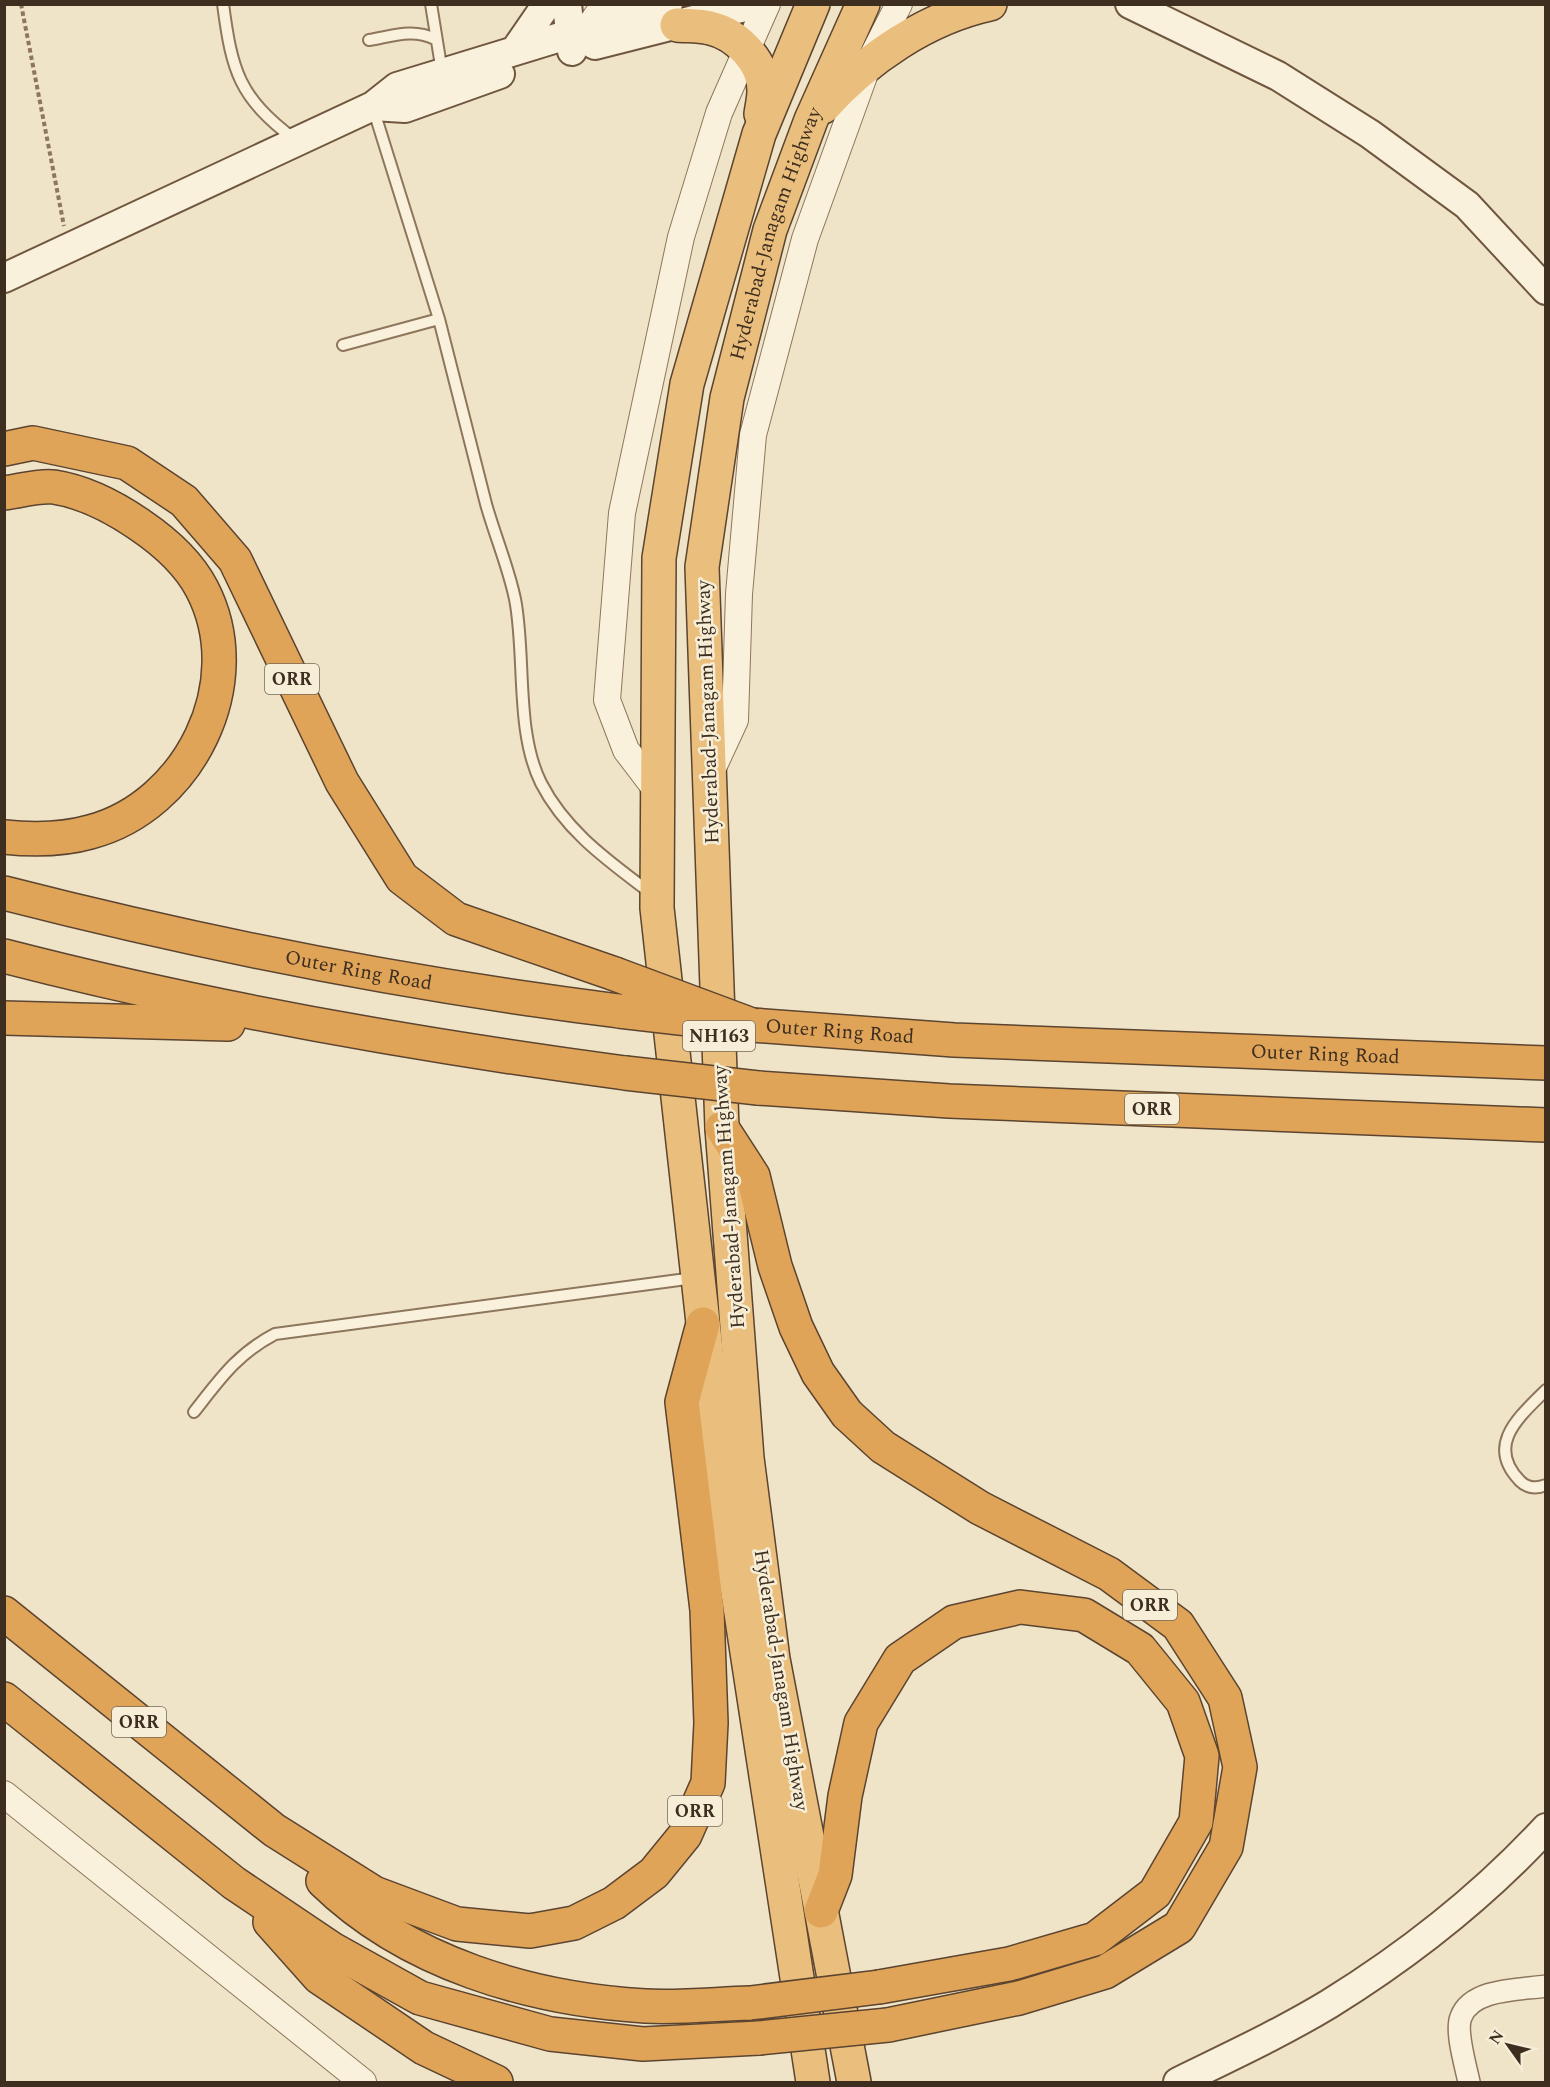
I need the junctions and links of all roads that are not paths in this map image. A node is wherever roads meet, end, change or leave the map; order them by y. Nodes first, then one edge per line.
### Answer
1 (223, 4) edge
2 (431, 4) edge
3 (547, 4) edge
4 (567, 4) edge
5 (605, 4) edge
6 (758, 4) edge
7 (767, 4) edge
8 (813, 4) edge
9 (863, 4) edge
10 (899, 4) edge
11 (990, 4) edge
12 (1130, 4) edge
13 (672, 15) edge
14 (581, 32) edge
15 (435, 39) junction
16 (369, 40) dead end
17 (516, 49) junction
18 (748, 52) junction
19 (868, 65) junction
20 (442, 72) junction
21 (373, 106) junction
22 (811, 120) junction
23 (759, 134) junction
24 (297, 141) junction
25 (4, 278) edge
26 (1545, 290) edge
27 (439, 319) junction
28 (343, 345) dead end
29 (4, 449) edge
30 (4, 493) edge
31 (710, 776) junction
32 (658, 792) junction
33 (4, 837) edge
34 (4, 893) edge
35 (657, 898) junction
36 (4, 956) edge
37 (4, 1018) edge
38 (752, 1025) junction
39 (311, 1026) junction
40 (1545, 1063) edge
41 (1545, 1125) edge
42 (722, 1128) junction
43 (698, 1277) junction
44 (703, 1324) junction
45 (1545, 1390) edge
46 (194, 1412) dead end
47 (1545, 1485) edge
48 (4, 1613) edge
49 (4, 1699) edge
50 (4, 1794) edge
51 (1545, 1828) edge
52 (274, 1830) junction
53 (234, 1883) junction
54 (821, 1911) junction
55 (1545, 1986) edge
56 (363, 2082) edge
57 (496, 2082) edge
58 (813, 2082) edge
59 (854, 2082) edge
60 (1178, 2082) edge
61 (1469, 2082) edge

1 - 24 lane
2 - 15 lane
3 - 17 main road
4 - 14 main road
5 - 14 street
6 - 13 main road
7 - 18 street
8 - 23 highway, Hyderabad-Janagam Highway / NH163
9 - 22 highway, Hyderabad-Janagam Highway / NH163
10 - 19 street
11 - 19 highway
12 - 26 main road
13 - 14 main road
13 - 18 highway
14 - 17 main road
14 - 21 main road
15 - 16 lane
15 - 20 lane
17 - 20 main road
18 - 23 highway
18 - 32 street
19 - 22 highway
19 - 31 street
20 - 21 main road
21 - 24 main road
21 - 27 lane
22 - 31 highway, Hyderabad-Janagam Highway / NH163
23 - 32 highway, Hyderabad-Janagam Highway / NH163
24 - 25 main road
27 - 28 lane
27 - 35 lane
29 - 38 highway, ORR, bridge
30 - 33 highway
31 - 42 highway, Hyderabad-Janagam Highway / NH163
32 - 35 highway, Hyderabad-Janagam Highway / NH163
34 - 38 highway, Outer Ring Road, bridge
35 - 43 highway, Hyderabad-Janagam Highway / NH163
36 - 39 highway, ORR
37 - 39 highway
38 - 40 highway, Outer Ring Road
39 - 41 highway, ORR, bridge
42 - 53 highway, ORR, bridge
42 - 54 highway, Hyderabad-Janagam Highway / NH163
43 - 44 highway, Hyderabad-Janagam Highway / NH163
43 - 46 lane
44 - 52 highway, ORR
44 - 58 highway, Hyderabad-Janagam Highway / NH163
45 - 47 lane
48 - 52 highway, ORR
49 - 53 highway, ORR
50 - 56 street
51 - 60 main road
52 - 54 highway, ORR, bridge
53 - 57 highway, ORR
54 - 59 highway, Hyderabad-Janagam Highway / NH163
55 - 61 street

